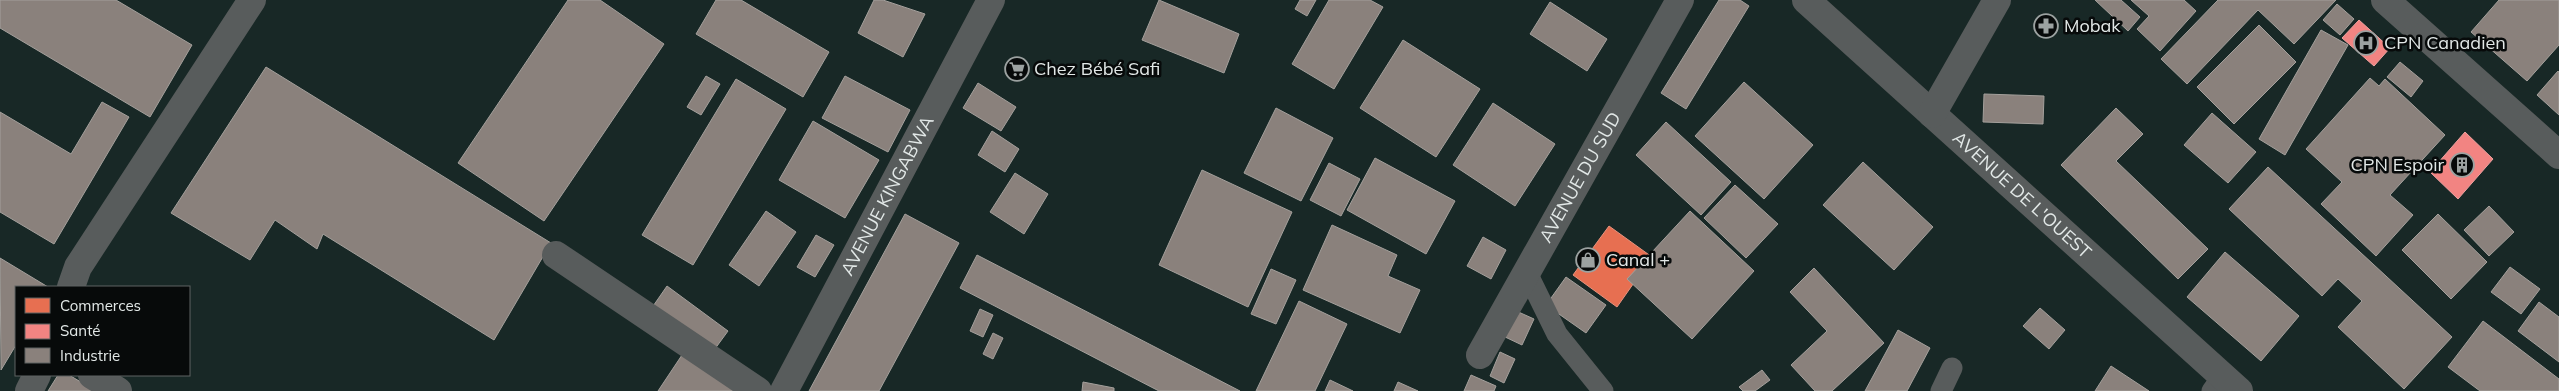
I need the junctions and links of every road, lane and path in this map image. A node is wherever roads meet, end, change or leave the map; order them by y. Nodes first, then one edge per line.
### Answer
1 (252, 0) edge
2 (992, 0) edge
3 (1680, 0) edge
4 (1806, 0) edge
5 (1997, 0) edge
6 (2385, 0) edge
7 (1932, 114) junction
8 (2559, 155) edge
9 (556, 256) dead end
10 (1527, 273) junction
11 (71, 286) edge
12 (1480, 355) dead end
13 (1952, 368) dead end
14 (36, 376) edge
15 (94, 376) edge
16 (2224, 386) edge
17 (29, 391) edge
18 (118, 391) edge
19 (758, 391) edge
20 (784, 391) edge
21 (1603, 391) edge
22 (1941, 391) edge

1 - 11 street
2 - 20 street, AVENUE KINGABWA
3 - 10 street, AVENUE DU SUD
4 - 7 street, AVENUE DE L'OUEST
5 - 7 street
6 - 8 street
7 - 16 street, AVENUE DE L'OUEST
9 - 19 street
10 - 12 street, AVENUE DU SUD
10 - 21 lane
13 - 22 lane
14 - 17 street
15 - 18 street

